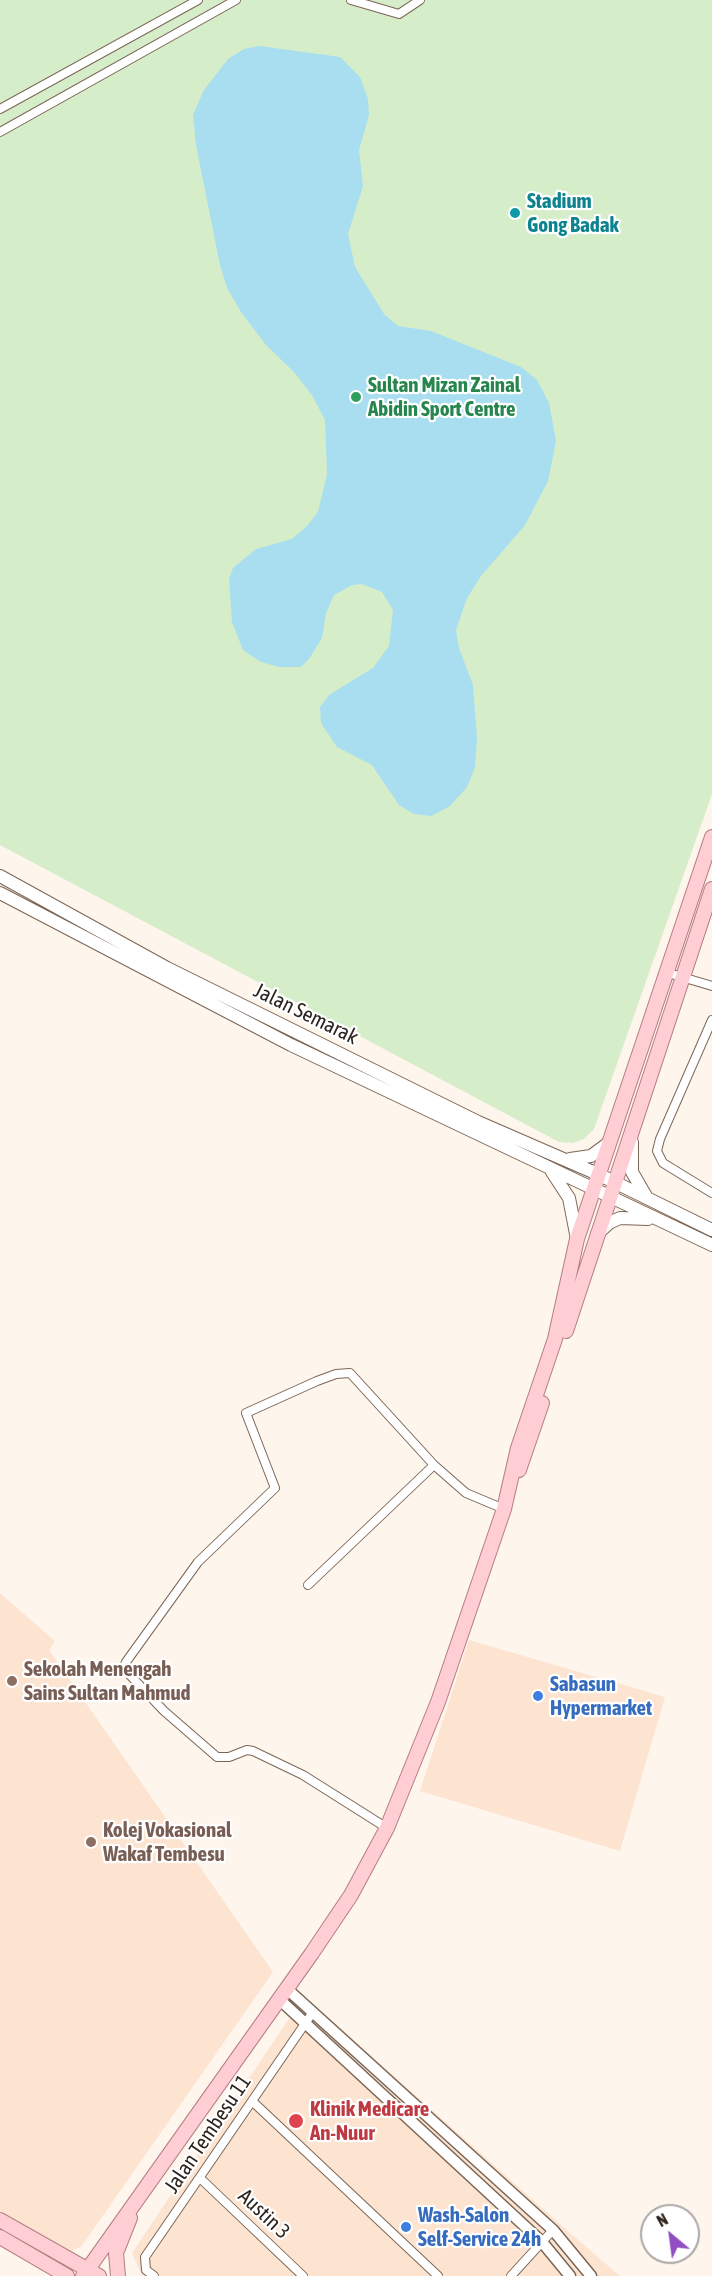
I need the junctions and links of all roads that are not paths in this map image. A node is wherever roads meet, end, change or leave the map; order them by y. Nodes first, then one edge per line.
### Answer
1 (198, 0) edge
2 (236, 0) edge
3 (351, 0) edge
4 (420, 0) edge
5 (0, 109) edge
6 (0, 132) edge
7 (712, 837) edge
8 (0, 876) edge
9 (712, 889) edge
10 (0, 893) edge
11 (665, 972) junction
12 (681, 977) junction
13 (712, 986) edge
14 (712, 1020) edge
15 (633, 1126) junction
16 (610, 1142) junction
17 (563, 1159) junction
18 (549, 1169) junction
19 (600, 1174) junction
20 (615, 1182) junction
21 (594, 1190) junction
22 (712, 1193) edge
23 (610, 1198) junction
24 (647, 1198) junction
25 (667, 1223) junction
26 (712, 1230) edge
27 (597, 1235) junction
28 (577, 1239) junction
29 (712, 1245) edge
30 (434, 1466) junction
31 (505, 1504) junction
32 (308, 1585) dead end
33 (387, 1828) junction
34 (282, 1994) junction
35 (313, 2012) junction
36 (305, 2023) junction
37 (252, 2101) junction
38 (200, 2178) junction
39 (137, 2199) junction
40 (0, 2220) edge
41 (554, 2230) junction
42 (0, 2237) edge
43 (542, 2242) junction
44 (105, 2245) junction
45 (59, 2253) junction
46 (90, 2274) edge
47 (67, 2276) edge
48 (118, 2276) edge
49 (154, 2276) edge
50 (303, 2276) edge
51 (438, 2276) edge
52 (511, 2276) edge
53 (570, 2276) edge
54 (591, 2276) edge

1 - 5 street
2 - 6 street
3 - 4 street
7 - 11 main road
8 - 17 main road, Jalan Semarak
9 - 12 main road
10 - 18 main road, Jalan Semarak
11 - 12 street
11 - 16 main road
12 - 13 street
12 - 15 main road
14 - 22 street
15 - 20 main road
15 - 24 main road
16 - 17 main road
16 - 19 main road
17 - 19 main road, Jalan Semarak
18 - 21 main road, Jalan Semarak
18 - 28 main road
19 - 20 main road, Jalan Semarak
19 - 21 main road
20 - 23 main road
20 - 24 main road, Jalan Semarak
21 - 23 main road, Jalan Semarak
21 - 28 main road
23 - 25 main road, Jalan Semarak
23 - 27 main road
24 - 26 main road, Jalan Semarak
25 - 27 main road
25 - 29 main road
27 - 31 main road
28 - 31 main road
30 - 31 street
30 - 32 street
30 - 33 street
31 - 33 main road
33 - 34 main road
34 - 35 street
34 - 36 street
34 - 39 main road
35 - 36 street, Jalan Tembesu 11
35 - 41 street
36 - 37 street, Jalan Tembesu 11
36 - 43 street
37 - 38 street, Jalan Tembesu 11
37 - 51 street
38 - 49 street, Jalan Tembesu 11
38 - 50 street, Austin 3
39 - 44 main road
39 - 48 main road
40 - 45 main road
41 - 43 street
41 - 54 street
42 - 47 main road
43 - 52 street
43 - 53 street
44 - 45 main road
44 - 46 main road
45 - 46 main road

